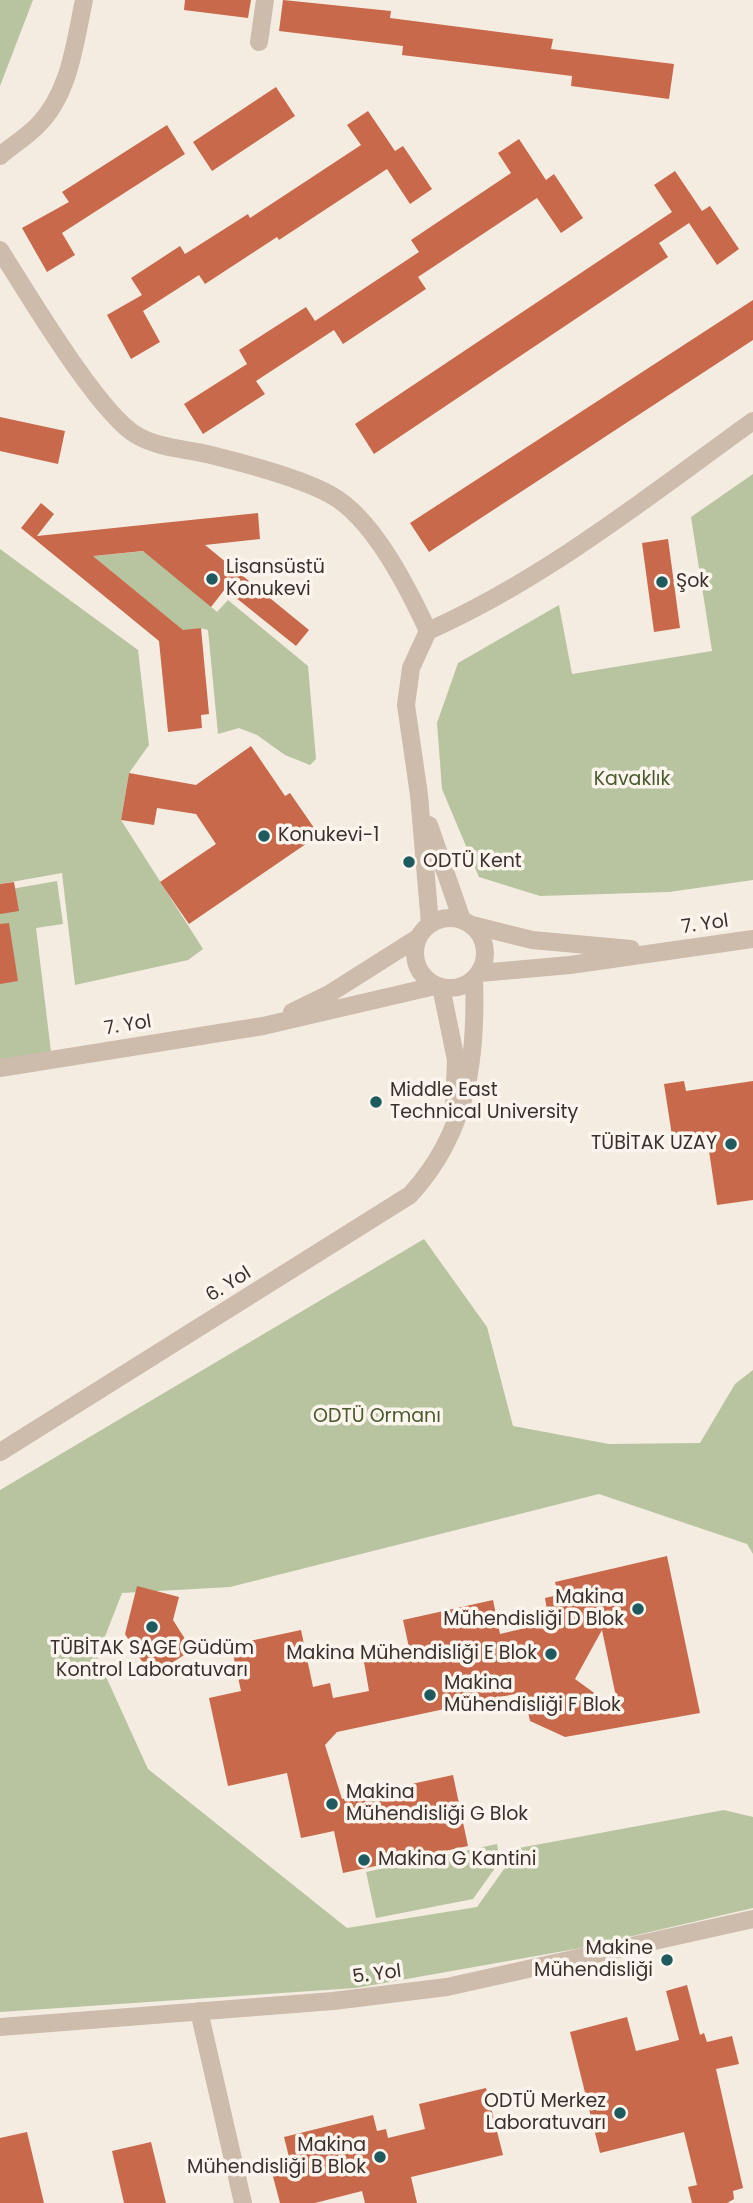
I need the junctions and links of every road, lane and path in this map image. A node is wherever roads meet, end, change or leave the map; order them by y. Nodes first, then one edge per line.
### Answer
1 (84, 0) edge
2 (265, 0) edge
3 (259, 42) dead end
4 (0, 156) edge
5 (0, 250) edge
6 (753, 421) edge
7 (428, 631) junction
8 (419, 795) junction
9 (467, 922) junction
10 (424, 930) junction
11 (753, 939) edge
12 (663, 952) junction
13 (477, 976) junction
14 (438, 986) junction
15 (263, 1026) junction
16 (0, 1068) edge
17 (453, 1125) junction
18 (0, 1452) edge
19 (753, 1919) edge
20 (199, 2011) junction
21 (0, 2027) edge
22 (243, 2203) edge

1 - 4 street
2 - 3 street
5 - 7 street
6 - 7 street
7 - 8 street
8 - 9 street
8 - 10 street
9 - 10 street, 7. Yol
9 - 12 street, 7. Yol
9 - 13 street
10 - 14 street
10 - 15 street, 7. Yol
11 - 12 street, 7. Yol
12 - 13 street, 7. Yol
13 - 14 street, 7. Yol
13 - 17 street, 6. Yol
14 - 15 street, 7. Yol
14 - 17 street, 6. Yol
15 - 16 street, 7. Yol
17 - 18 street, 6. Yol
19 - 20 street, 5. Yol
20 - 21 street, 5. Yol
20 - 22 street

